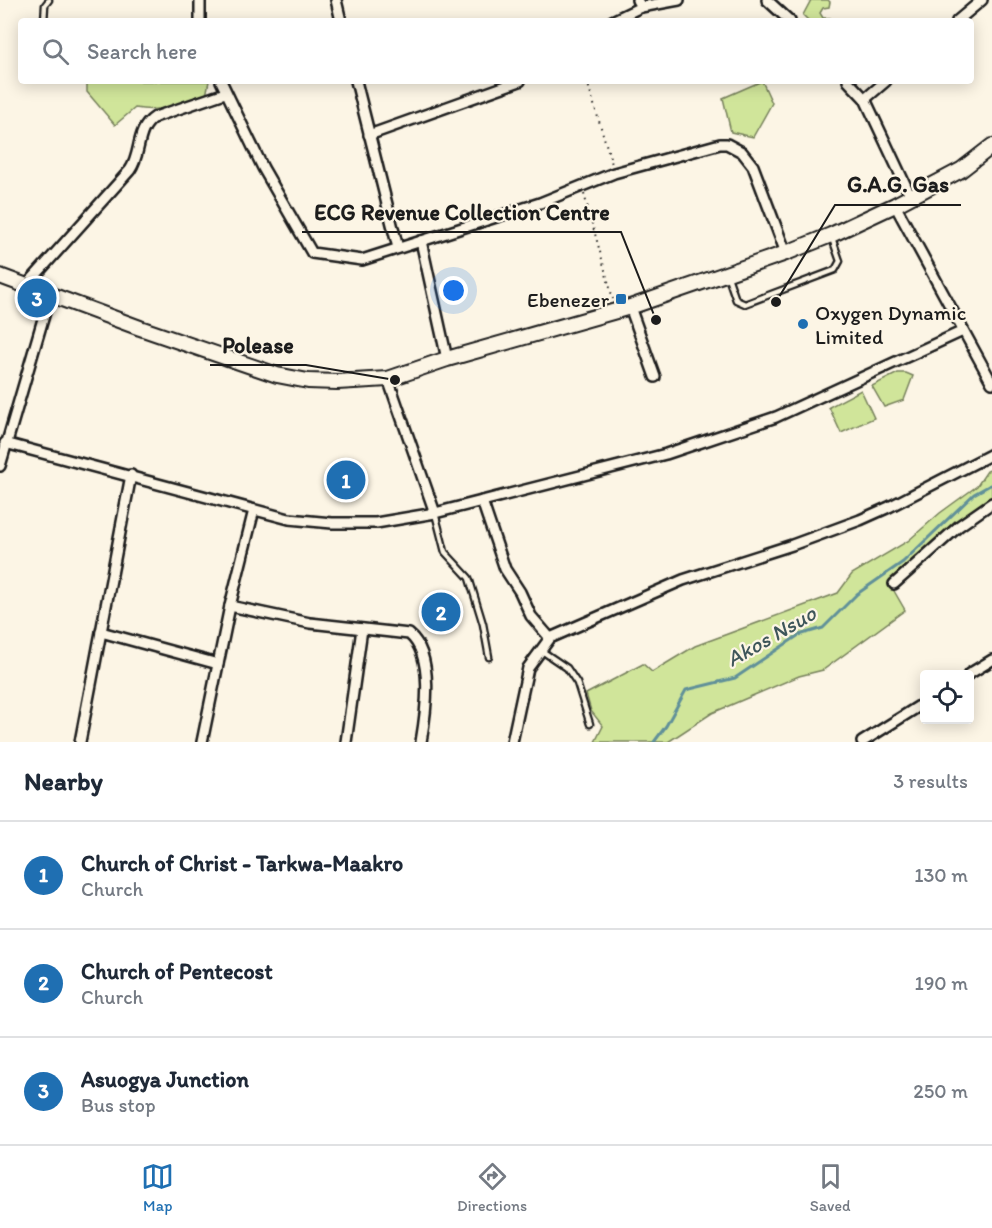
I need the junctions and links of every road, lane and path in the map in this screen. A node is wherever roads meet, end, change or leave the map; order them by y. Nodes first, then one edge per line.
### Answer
1 (49, 0) edge
2 (200, 0) edge
3 (336, 0) edge
4 (679, 0) edge
5 (767, 0) edge
6 (982, 0) edge
7 (639, 4) edge
8 (44, 18) edge
9 (200, 18) edge
10 (340, 18) edge
11 (617, 18) edge
12 (787, 18) edge
13 (961, 18) edge
14 (222, 84) edge
15 (357, 84) edge
16 (512, 84) edge
17 (588, 84) edge
18 (851, 84) edge
19 (882, 84) edge
20 (225, 93) junction
21 (864, 99) junction
22 (369, 135) junction
23 (992, 146) edge
24 (615, 173) junction
25 (582, 186) junction
26 (911, 196) junction
27 (895, 205) junction
28 (831, 235) junction
29 (421, 241) junction
30 (398, 248) junction
31 (786, 253) junction
32 (726, 274) junction
33 (0, 276) edge
34 (26, 286) junction
35 (50, 295) junction
36 (630, 307) junction
37 (616, 310) junction
38 (963, 331) junction
39 (447, 359) junction
40 (655, 377) dead end
41 (387, 379) junction
42 (992, 383) edge
43 (5, 443) junction
44 (992, 454) edge
45 (0, 466) edge
46 (131, 476) junction
47 (482, 501) junction
48 (992, 503) edge
49 (254, 510) junction
50 (435, 513) junction
51 (894, 584) dead end
52 (230, 606) junction
53 (362, 629) junction
54 (101, 632) junction
55 (550, 638) junction
56 (542, 651) junction
57 (489, 657) dead end
58 (992, 660) edge
59 (218, 664) junction
60 (974, 672) edge
61 (920, 706) edge
62 (590, 724) dead end
63 (80, 742) edge
64 (202, 742) edge
65 (346, 742) edge
66 (421, 742) edge
67 (512, 742) edge
68 (862, 742) edge

1 - 8 lane
2 - 9 street
3 - 10 street
4 - 7 street
5 - 12 street
6 - 13 street
7 - 11 street
14 - 20 street
15 - 22 street
16 - 22 street
17 - 24 path
18 - 21 street
19 - 21 street
20 - 30 street
20 - 34 street
21 - 26 street
22 - 30 street
23 - 26 street
24 - 25 street
24 - 31 street
25 - 29 street
25 - 37 path
26 - 27 street
27 - 28 street
27 - 38 street
28 - 31 street
28 - 32 lane
29 - 30 street
29 - 39 street
31 - 32 street
32 - 36 street
33 - 34 street
34 - 35 street
35 - 41 street
35 - 43 street
36 - 37 street
36 - 40 street
37 - 39 street
38 - 42 street
38 - 47 street
39 - 41 street
41 - 50 street
43 - 45 street
43 - 46 street
44 - 55 street
46 - 49 street
46 - 54 street
47 - 50 street
47 - 55 street
48 - 51 street
49 - 50 street
49 - 52 street
50 - 57 lane
52 - 53 street
52 - 59 street
53 - 65 street
53 - 66 street
54 - 59 street
54 - 63 street
55 - 56 street
56 - 62 lane
56 - 67 street
58 - 60 street
59 - 64 street
61 - 68 street

